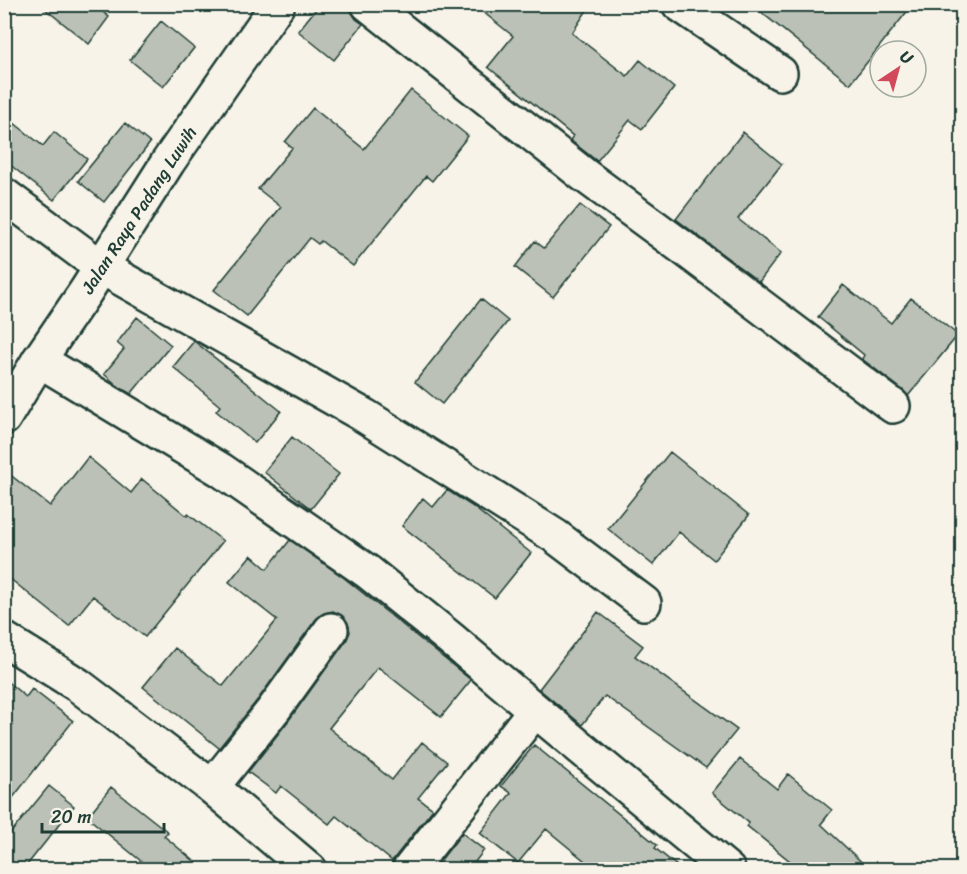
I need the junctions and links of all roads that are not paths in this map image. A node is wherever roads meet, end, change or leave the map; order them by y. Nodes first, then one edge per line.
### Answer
1 (368, 4) edge
2 (679, 4) edge
3 (278, 5) edge
4 (780, 73) dead end
5 (4, 195) edge
6 (100, 267) junction
7 (39, 360) junction
8 (893, 406) dead end
9 (4, 418) edge
10 (644, 603) dead end
11 (332, 630) dead end
12 (4, 639) edge
13 (534, 710) junction
14 (212, 787) junction
15 (310, 870) edge
16 (409, 870) edge
17 (728, 870) edge

1 - 8 street
2 - 4 street
3 - 6 street, Jalan Raya Padang Luwih
5 - 6 street
6 - 7 street, Jalan Raya Padang Luwih
6 - 10 street
7 - 9 street, Jalan Raya Padang Luwih
7 - 13 street
11 - 14 street
12 - 14 street
13 - 16 street
13 - 17 street
14 - 15 street

